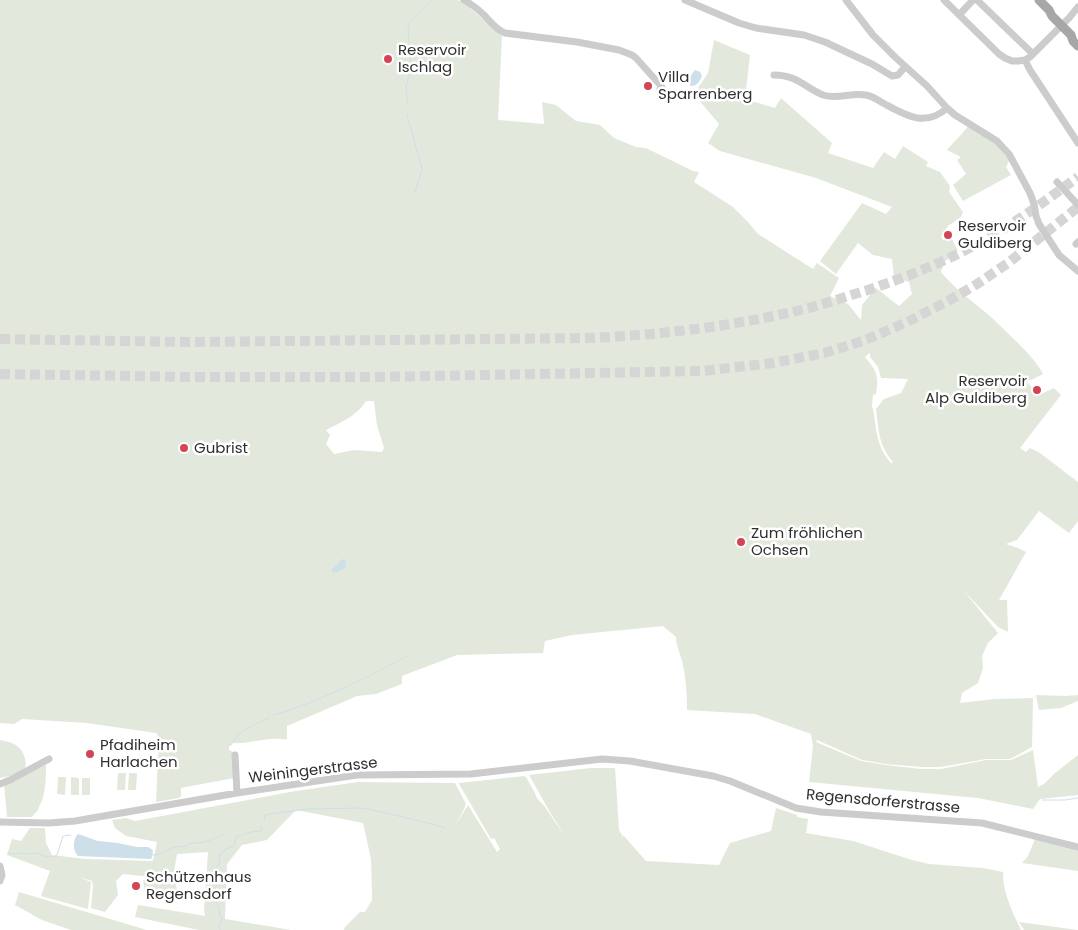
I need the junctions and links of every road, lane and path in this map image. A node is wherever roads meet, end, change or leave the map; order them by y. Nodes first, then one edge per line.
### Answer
1 (464, 0) edge
2 (685, 0) edge
3 (846, 0) edge
4 (944, 0) edge
5 (973, 0) edge
6 (977, 0) edge
7 (1032, 0) edge
8 (1038, 0) edge
9 (1078, 7) edge
10 (958, 15) junction
11 (1052, 16) junction
12 (1061, 26) junction
13 (1074, 37) edge
14 (1078, 46) edge
15 (1033, 54) junction
16 (1025, 60) junction
17 (905, 67) junction
18 (774, 75) dead end
19 (660, 88) dead end
20 (947, 108) junction
21 (1078, 143) edge
22 (1057, 182) dead end
23 (1078, 205) edge
24 (1078, 271) edge
25 (235, 755) dead end
26 (49, 759) dead end
27 (630, 761) joint
28 (0, 784) edge
29 (237, 793) junction
30 (0, 822) edge
31 (1078, 847) edge
32 (0, 866) edge
33 (0, 881) edge

1 - 19 street
2 - 17 street
3 - 17 street
4 - 10 street
5 - 10 street
6 - 15 street
7 - 11 main road
8 - 11 main road
9 - 12 street
10 - 16 street
11 - 12 main road
12 - 13 main road
12 - 15 street
13 - 14 main road
15 - 16 street
16 - 21 street
17 - 20 street
18 - 20 street
20 - 24 street
22 - 23 street
25 - 29 street
26 - 28 street
27 - 29 street, Weiningerstrasse
27 - 31 street, Regensdorferstrasse
29 - 30 street, Weiningerstrasse
32 - 33 street

